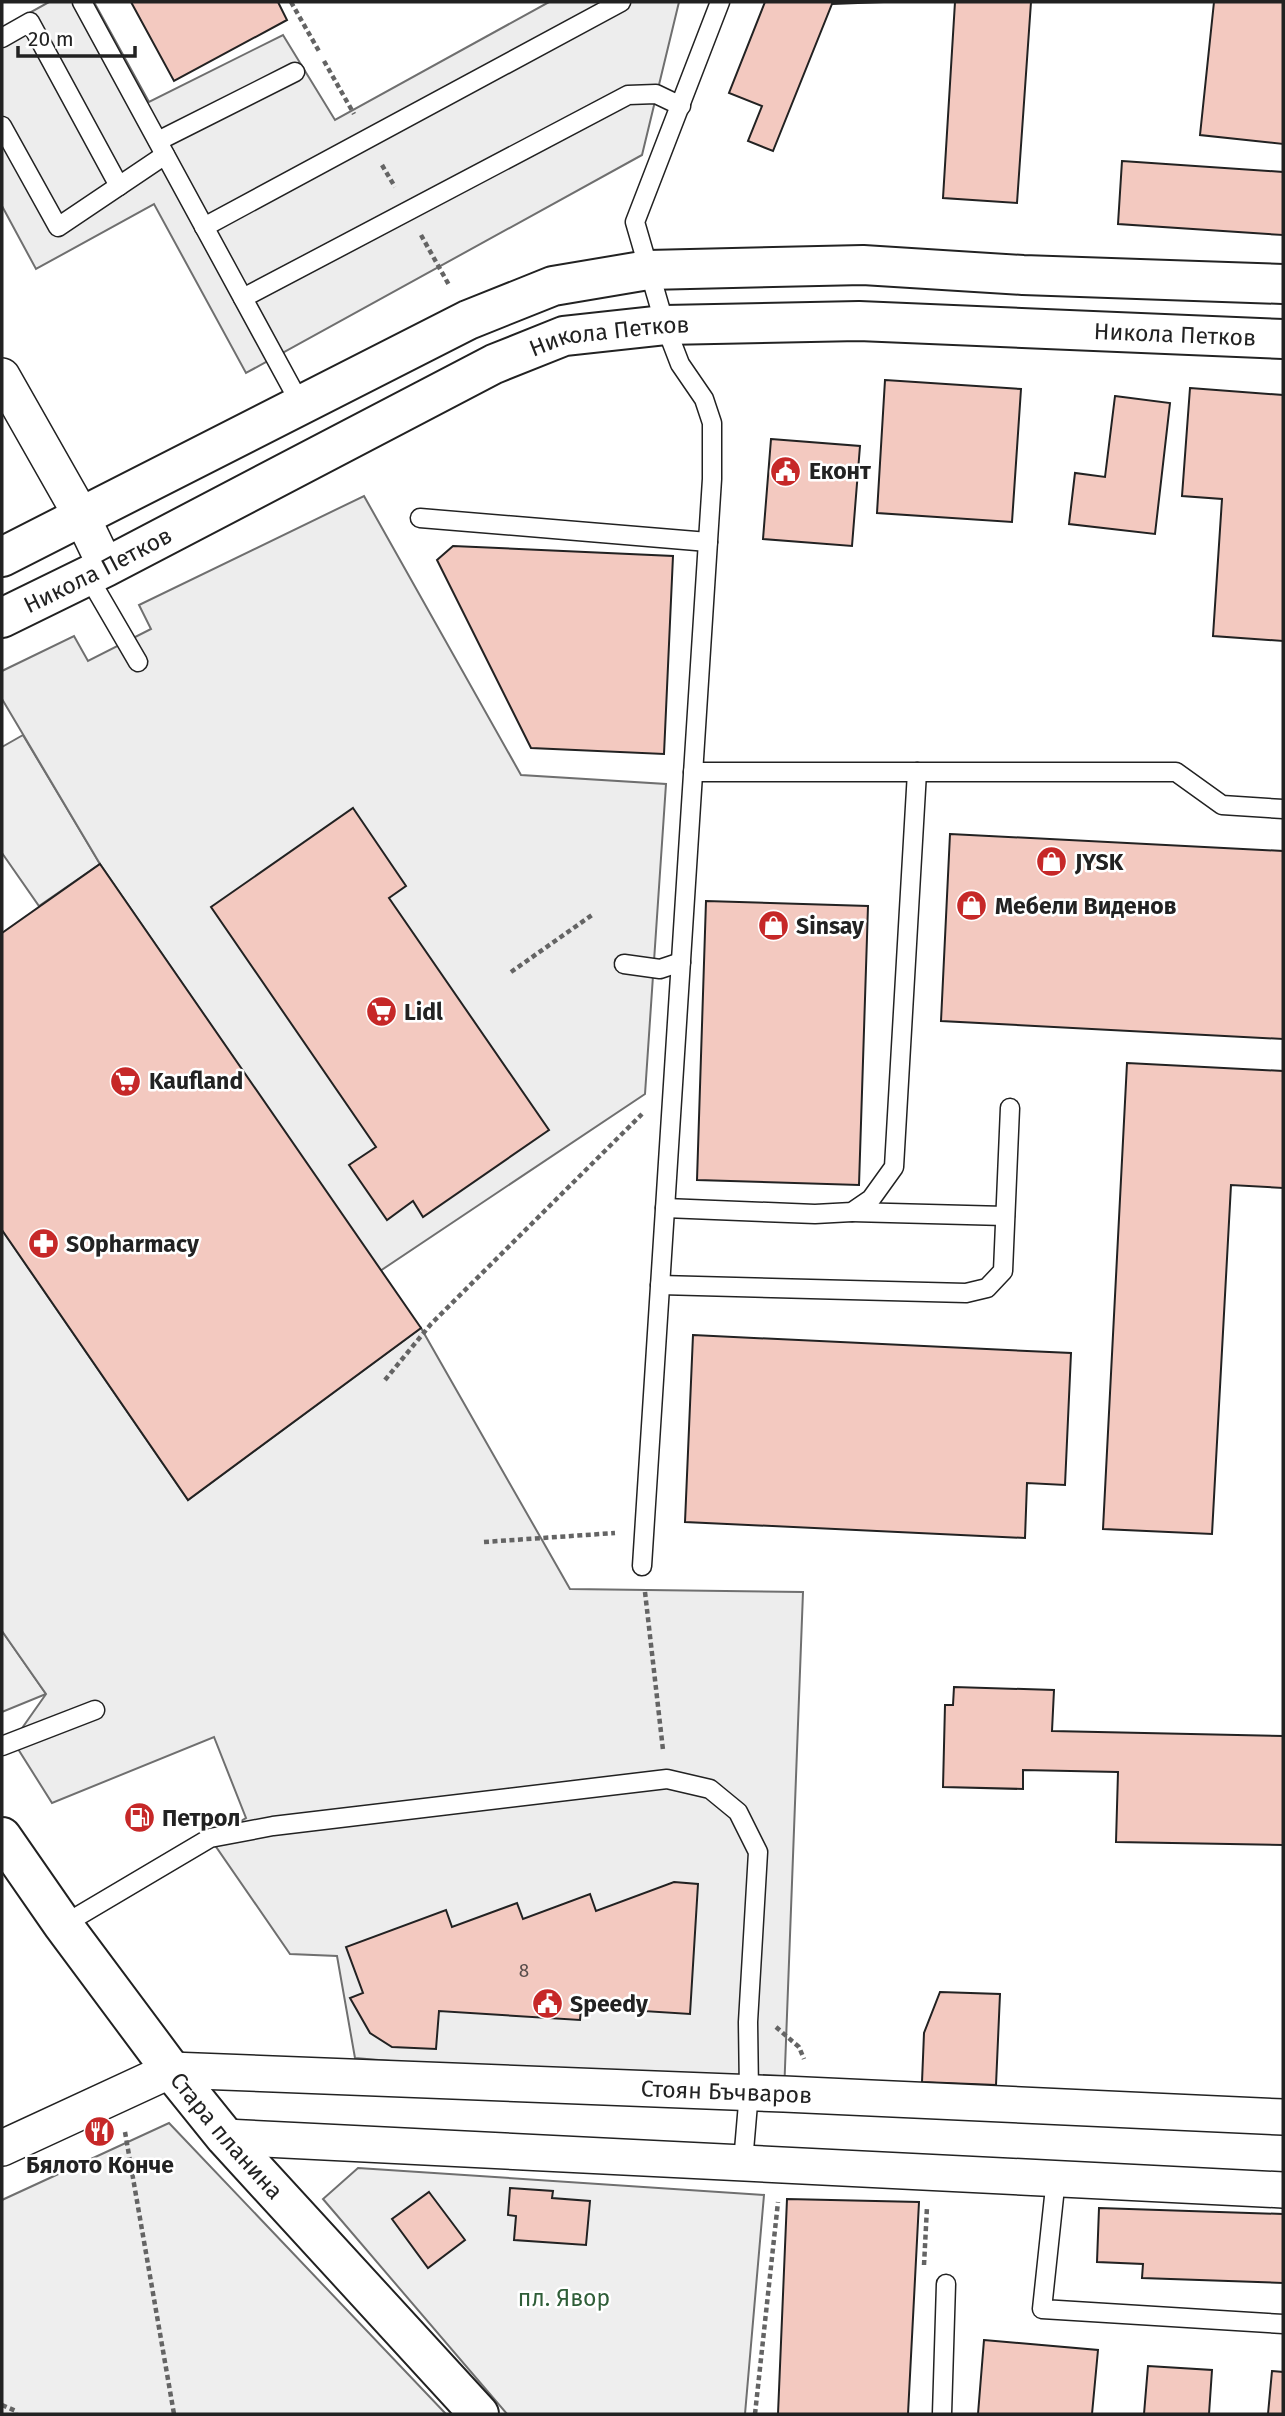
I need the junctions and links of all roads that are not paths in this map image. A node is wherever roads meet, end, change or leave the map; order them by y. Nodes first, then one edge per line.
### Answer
1 (82, 2) edge
2 (621, 2) edge
3 (720, 2) edge
4 (2, 38) edge
5 (295, 72) dead end
6 (681, 106) junction
7 (2, 126) edge
8 (162, 148) junction
9 (119, 186) junction
10 (205, 227) junction
11 (648, 270) junction
12 (1283, 284) edge
13 (243, 298) junction
14 (665, 325) junction
15 (1283, 339) edge
16 (2, 376) edge
17 (301, 405) junction
18 (82, 517) junction
19 (420, 518) dead end
20 (708, 542) junction
21 (2, 557) edge
22 (97, 572) junction
23 (2, 618) edge
24 (138, 662) dead end
25 (693, 772) junction
26 (917, 772) junction
27 (1283, 809) edge
28 (681, 962) junction
29 (624, 964) dead end
30 (1010, 1108) dead end
31 (665, 1208) junction
32 (852, 1212) junction
33 (1005, 1216) junction
34 (660, 1285) junction
35 (642, 1566) road end
36 (95, 1710) dead end
37 (2, 1746) edge
38 (2, 1837) edge
39 (63, 1925) junction
40 (171, 2070) junction
41 (749, 2092) junction
42 (1283, 2117) edge
43 (225, 2137) junction
44 (2, 2148) edge
45 (743, 2162) junction
46 (1056, 2178) junction
47 (1283, 2190) edge
48 (946, 2284) road end
49 (1283, 2324) edge
50 (479, 2414) edge
51 (942, 2414) edge

1 - 8 lane
2 - 10 lane
3 - 6 lane
4 - 9 lane
5 - 8 lane
6 - 11 lane
6 - 13 lane
7 - 9 lane
8 - 9 lane
8 - 10 lane
10 - 13 lane
11 - 12 main road
11 - 14 lane
11 - 17 main road
13 - 17 lane
14 - 15 main road, Никола Петков
14 - 20 lane
14 - 22 main road, Никола Петков
16 - 18 street
17 - 18 main road
18 - 21 main road
18 - 22 street
19 - 20 lane
20 - 25 lane
22 - 23 main road, Никола Петков
22 - 24 lane
25 - 26 lane
25 - 28 lane
26 - 27 lane
26 - 32 lane
28 - 29 lane
28 - 31 lane
30 - 33 lane
31 - 32 lane
31 - 34 lane
32 - 33 lane
33 - 34 lane
34 - 35 lane
36 - 37 lane
38 - 39 main road, Стара планина
39 - 40 main road, Стара планина
39 - 41 lane
40 - 41 street, Стоян Бъчваров
40 - 43 main road, Стара планина
40 - 44 street
41 - 42 street, Стоян Бъчваров
41 - 45 lane
43 - 45 street
43 - 50 main road, Стара планина
45 - 46 street
46 - 47 street
46 - 49 lane
48 - 51 lane

